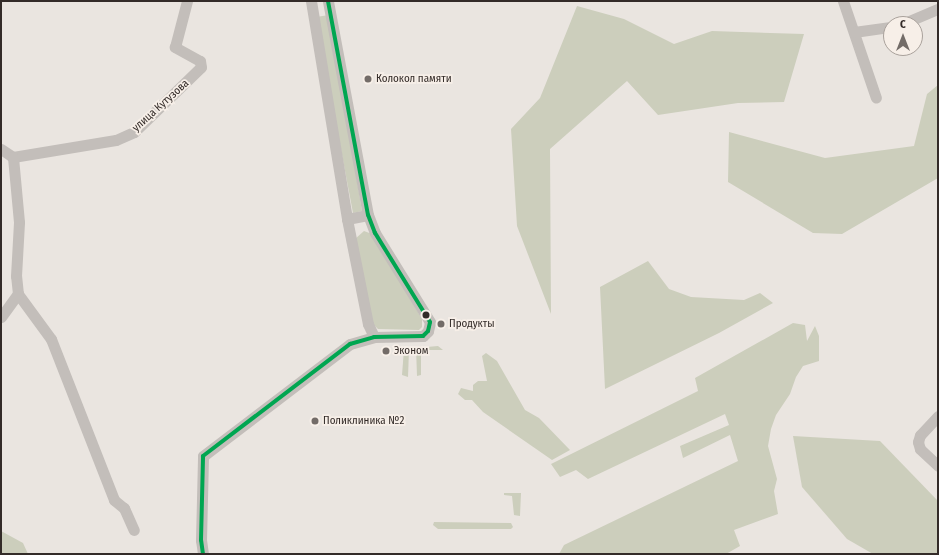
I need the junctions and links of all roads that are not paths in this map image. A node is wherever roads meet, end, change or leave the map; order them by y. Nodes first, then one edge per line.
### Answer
1 (187, 1) edge
2 (311, 1) edge
3 (328, 1) edge
4 (843, 1) edge
5 (938, 9) edge
6 (921, 16) edge
7 (883, 28) edge
8 (854, 32) junction
9 (876, 98) dead end
10 (2, 151) edge
11 (12, 157) junction
12 (368, 215) junction
13 (348, 220) junction
14 (18, 294) junction
15 (1, 317) edge
16 (374, 337) junction
17 (938, 416) edge
18 (938, 466) edge
19 (134, 530) dead end
20 (203, 554) edge

1 - 11 street, улица Кутузова
2 - 13 street
3 - 12 street
4 - 8 street
5 - 6 street
7 - 8 street
8 - 9 street
10 - 11 street
11 - 14 street
12 - 13 street
12 - 16 street
13 - 16 street
14 - 15 street
14 - 19 street
16 - 20 street
17 - 18 street

